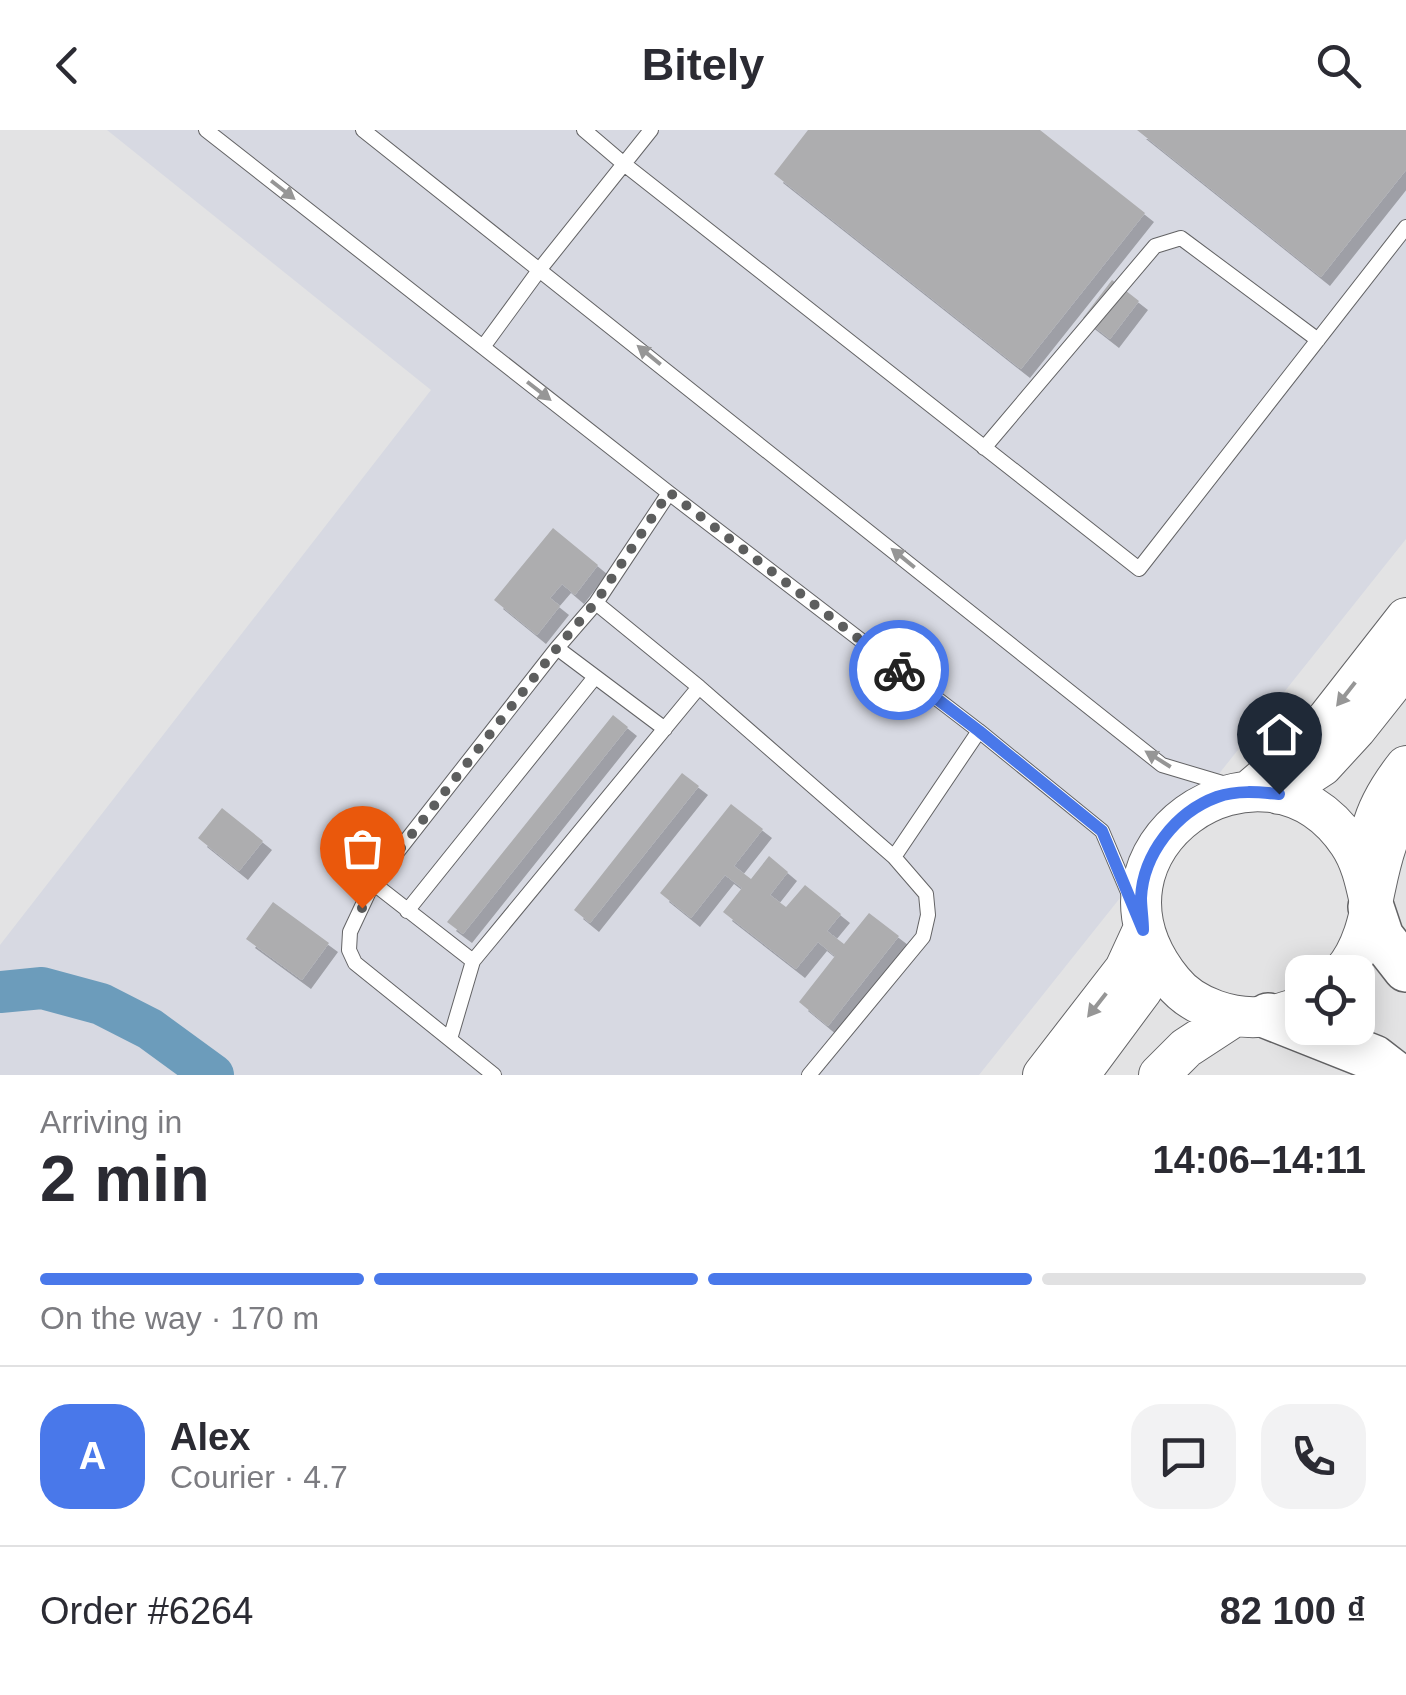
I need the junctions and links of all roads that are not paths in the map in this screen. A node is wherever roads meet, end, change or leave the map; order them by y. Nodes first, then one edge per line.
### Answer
1 (206, 130) edge
2 (363, 130) edge
3 (584, 130) edge
4 (651, 130) edge
5 (624, 164) junction
6 (1406, 228) edge
7 (540, 269) junction
8 (1318, 340) junction
9 (483, 347) junction
10 (984, 448) junction
11 (669, 492) junction
12 (596, 602) junction
13 (1406, 618) edge
14 (557, 648) junction
15 (1406, 666) edge
16 (594, 677) junction
17 (699, 687) junction
18 (665, 729) junction
19 (979, 731) junction
20 (1406, 766) edge
21 (1264, 792) junction
22 (1406, 807) edge
23 (894, 857) junction
24 (373, 884) junction
25 (1367, 890) junction
26 (407, 912) junction
27 (1149, 945) junction
28 (1353, 955) edge
29 (474, 961) junction
30 (1406, 968) edge
31 (1269, 1013) edge
32 (450, 1040) junction
33 (494, 1075) edge
34 (809, 1075) edge
35 (1043, 1075) edge
36 (1079, 1075) edge
37 (1160, 1075) edge
38 (1197, 1075) edge
39 (1396, 1075) edge

1 -> 9 lane
2 - 7 lane
3 - 5 lane
4 - 5 lane
5 - 7 lane
5 - 10 lane
6 - 8 lane
7 - 9 lane
21 -> 7 lane
8 - 10 lane
8 - 10 lane
9 -> 11 lane
11 - 12 lane
11 - 19 lane
12 - 14 lane
12 - 17 lane
13 -> 21 street
14 - 16 lane
14 - 24 lane
15 - 21 street
16 - 18 lane
16 - 26 lane
17 - 18 lane
17 - 23 lane
18 - 29 lane
19 - 23 lane
19 - 27 lane
20 - 25 street
21 - 25 street
21 - 27 street
22 - 25 street
23 - 34 lane
24 - 26 lane
24 - 32 lane
25 - 28 street
25 - 30 main road
26 - 29 lane
27 - 31 street
27 -> 35 street
27 - 36 street
29 - 32 lane
31 - 37 street
31 - 38 street
31 - 39 main road
32 - 33 lane

